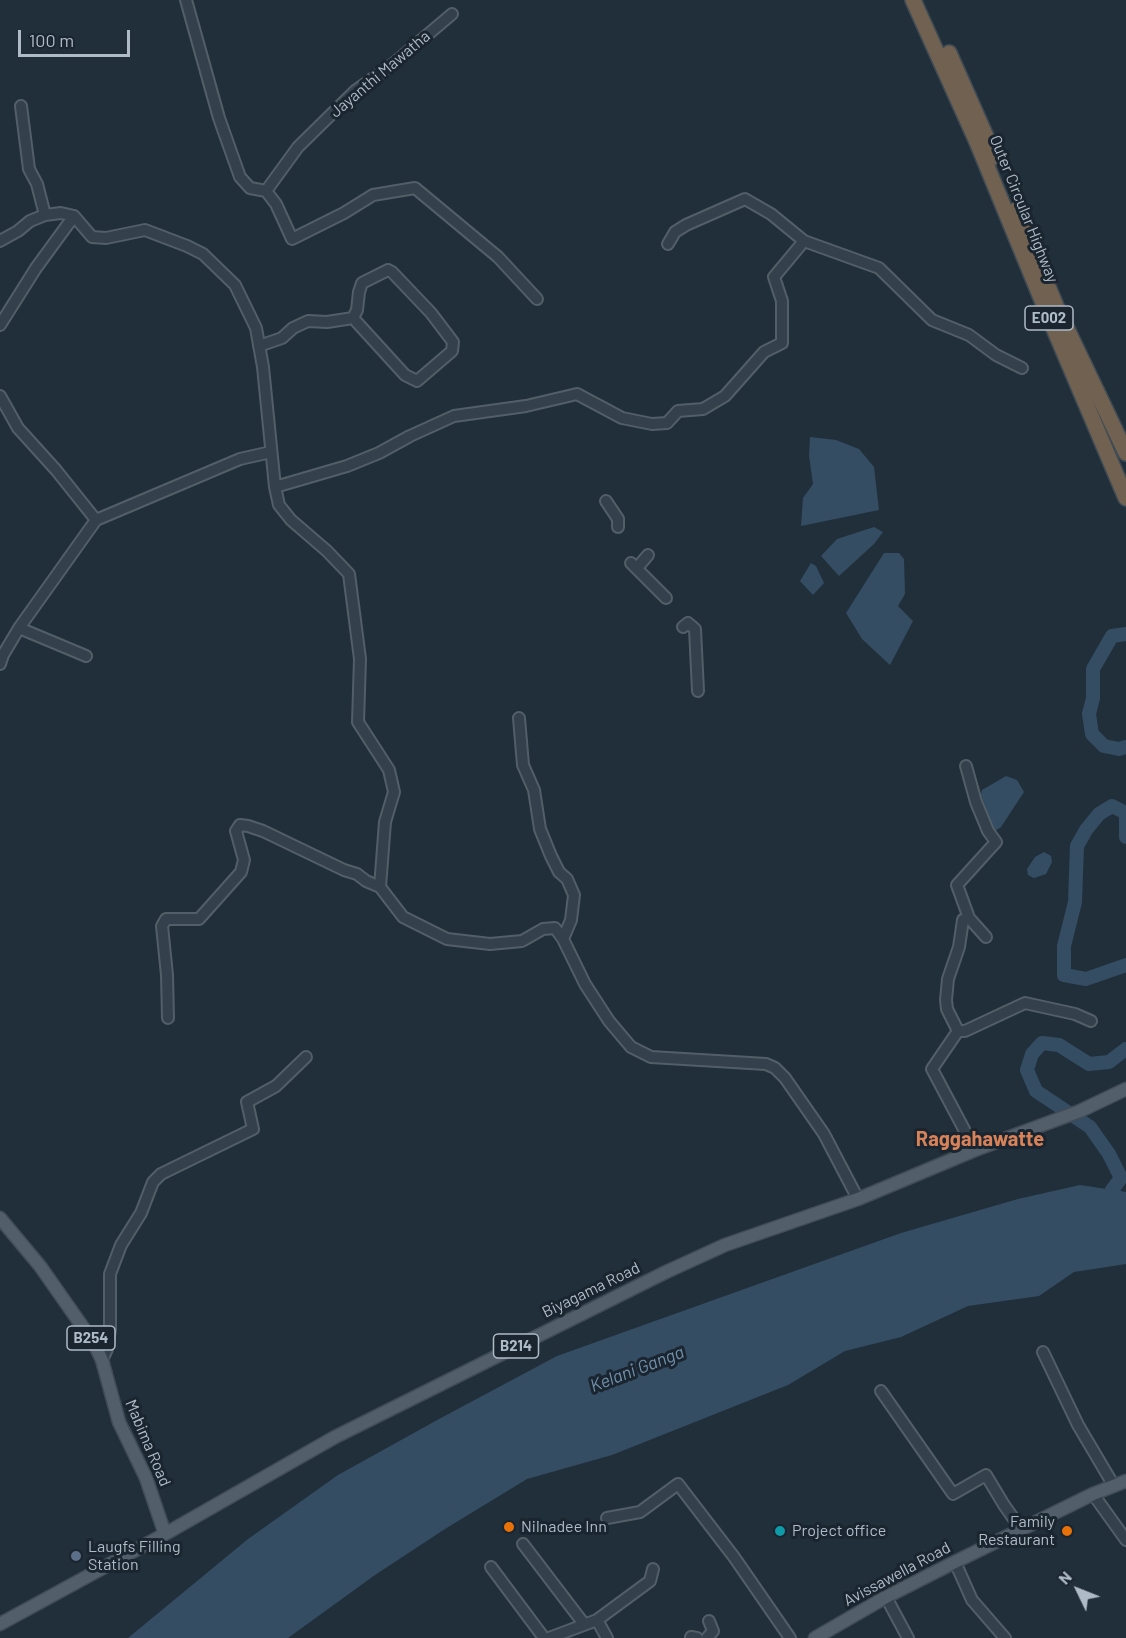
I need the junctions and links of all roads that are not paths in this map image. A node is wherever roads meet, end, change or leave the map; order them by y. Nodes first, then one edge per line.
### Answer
1 (186, 0) edge
2 (913, 0) edge
3 (925, 0) edge
4 (452, 14) dead end
5 (21, 106) dead end
6 (266, 191) junction
7 (1005, 197) junction
8 (45, 215) junction
9 (74, 216) junction
10 (0, 241) edge
11 (804, 241) junction
12 (668, 244) dead end
13 (537, 299) dead end
14 (353, 318) junction
15 (0, 325) edge
16 (259, 346) junction
17 (1022, 368) dead end
18 (0, 396) edge
19 (1114, 428) junction
20 (1099, 436) junction
21 (1126, 447) edge
22 (271, 452) junction
23 (1126, 453) edge
24 (275, 487) junction
25 (1126, 498) edge
26 (606, 501) dead end
27 (1126, 510) edge
28 (96, 520) junction
29 (618, 527) dead end
30 (648, 555) dead end
31 (666, 598) dead end
32 (684, 627) dead end
33 (19, 628) junction
34 (86, 656) dead end
35 (0, 664) edge
36 (698, 691) dead end
37 (519, 718) dead end
38 (966, 766) dead end
39 (381, 887) junction
40 (969, 918) junction
41 (986, 937) dead end
42 (563, 939) junction
43 (168, 1018) dead end
44 (1091, 1021) dead end
45 (958, 1030) junction
46 (306, 1057) dead end
47 (1126, 1089) edge
48 (975, 1150) junction
49 (858, 1198) junction
50 (0, 1218) edge
51 (1043, 1352) dead end
52 (102, 1360) junction
53 (881, 1391) dead end
54 (1120, 1483) edge
55 (1093, 1494) junction
56 (607, 1518) dead end
57 (1021, 1529) junction
58 (165, 1534) junction
59 (1126, 1540) edge
60 (523, 1544) dead end
61 (955, 1562) junction
62 (491, 1567) dead end
63 (653, 1569) dead end
64 (886, 1597) junction
65 (597, 1620) junction
66 (709, 1621) dead end
67 (0, 1624) edge
68 (584, 1624) junction
69 (544, 1638) edge
70 (549, 1638) edge
71 (607, 1638) edge
72 (707, 1638) edge
73 (790, 1638) edge
74 (815, 1638) edge
75 (908, 1638) edge
76 (1005, 1638) edge

1 - 6 street
2 - 7 highway, Outer Circular Highway / E002
3 - 7 highway, Outer Circular Highway / E002
4 - 6 street, Jayanthi Mawatha
5 - 8 street
6 - 13 street
7 - 19 highway, Outer Circular Highway / E002
7 - 20 highway, Outer Circular Highway / E002
8 - 9 street
8 - 10 street
9 - 15 street
9 - 16 street
11 - 12 street
11 - 17 street
11 - 24 street
14 - 14 street
14 - 16 street
16 - 22 street
18 - 28 street
19 - 21 highway
19 - 23 highway, Outer Circular Highway / E002
20 - 25 highway, Outer Circular Highway / E002
20 - 27 highway
22 - 24 street
22 - 28 street
24 - 39 street
26 - 29 street
28 - 33 street
30 - 31 street
32 - 36 street
33 - 34 street
33 - 35 street
37 - 42 street
38 - 40 street
39 - 42 street
39 - 43 street
40 - 41 street
40 - 45 street
42 - 49 street
44 - 45 street
45 - 48 street
46 - 52 street
47 - 48 main road, Biyagama Road / B214
48 - 49 main road, Biyagama Road / B214
49 - 58 main road, Biyagama Road / B214
50 - 52 main road, Mabima Road / B254
51 - 54 street
52 - 58 main road, Mabima Road / B254
53 - 57 street
54 - 55 main road, Avissawella Road
55 - 57 main road, Avissawella Road
55 - 59 street
56 - 73 street
57 - 61 main road, Avissawella Road
58 - 67 main road, Biyagama Road / B214
60 - 68 street
61 - 64 main road, Avissawella Road
61 - 76 street
62 - 69 street
63 - 65 street
64 - 74 main road, Avissawella Road
64 - 75 street
65 - 68 street
65 - 71 street
66 - 72 street
68 - 70 street

